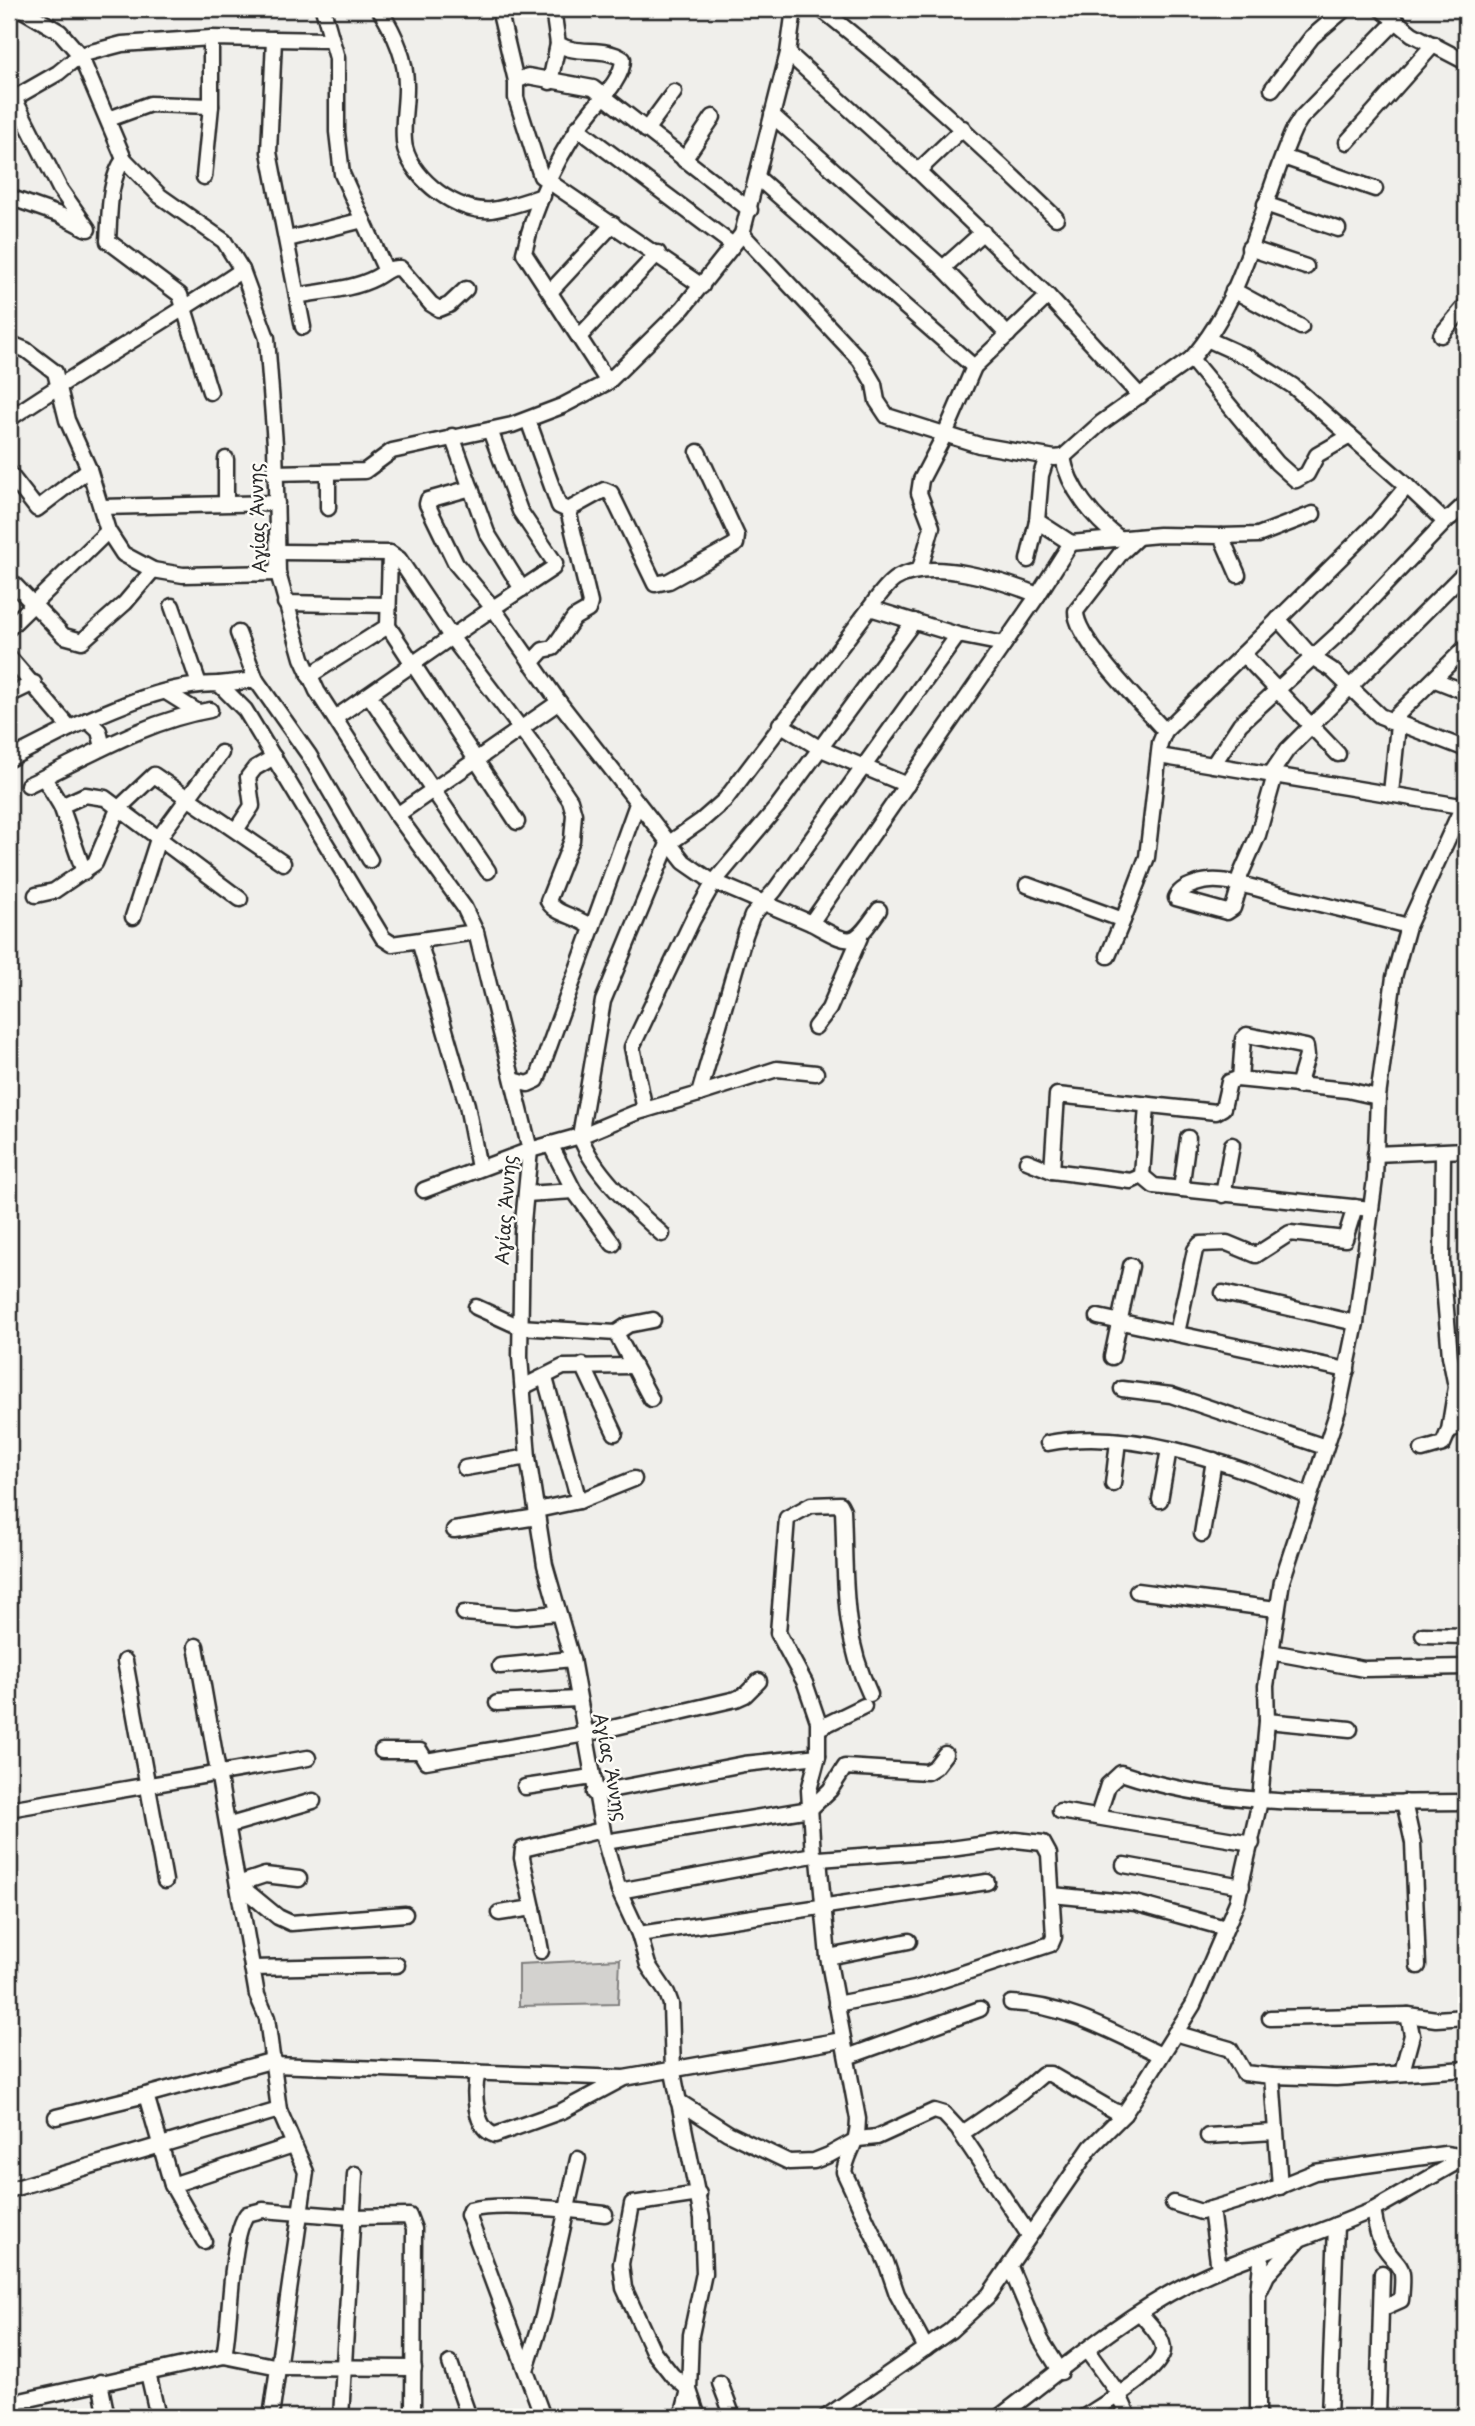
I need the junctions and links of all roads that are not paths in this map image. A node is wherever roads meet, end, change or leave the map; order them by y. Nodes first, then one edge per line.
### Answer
1 (21, 9) edge
2 (323, 9) edge
3 (379, 9) edge
4 (499, 9) edge
5 (553, 9) edge
6 (794, 9) edge
7 (821, 9) edge
8 (1345, 9) edge
9 (1381, 9) edge
10 (1395, 22) junction
11 (211, 38) junction
12 (274, 39) junction
13 (330, 40) junction
14 (558, 44) junction
15 (1434, 44) junction
16 (788, 53) junction
17 (80, 55) junction
18 (1466, 61) edge
19 (516, 81) junction
20 (550, 82) junction
21 (1272, 89) dead end
22 (674, 92) dead end
23 (604, 96) junction
24 (11, 99) edge
25 (211, 106) junction
26 (772, 115) junction
27 (713, 117) dead end
28 (109, 119) junction
29 (576, 128) junction
30 (963, 128) junction
31 (646, 130) junction
32 (1347, 142) dead end
33 (1283, 157) junction
34 (124, 159) junction
35 (684, 160) junction
36 (918, 171) junction
37 (205, 177) dead end
38 (758, 178) junction
39 (550, 182) junction
40 (1376, 189) dead end
41 (543, 196) junction
42 (9, 197) edge
43 (1265, 204) junction
44 (750, 210) junction
45 (1056, 218) dead end
46 (363, 220) junction
47 (613, 224) junction
48 (88, 229) junction
49 (1338, 229) dead end
50 (983, 232) junction
51 (288, 239) junction
52 (738, 239) junction
53 (108, 241) junction
54 (1249, 248) junction
55 (658, 253) junction
56 (1306, 267) dead end
57 (943, 268) junction
58 (242, 270) junction
59 (386, 271) junction
60 (702, 286) junction
61 (466, 289) dead end
62 (1233, 290) junction
63 (550, 292) junction
64 (297, 296) junction
65 (1048, 296) junction
66 (1466, 305) edge
67 (183, 310) junction
68 (303, 327) dead end
69 (1301, 327) dead end
70 (1008, 335) junction
71 (1441, 335) dead end
72 (580, 336) junction
73 (1207, 339) junction
74 (9, 343) edge
75 (1191, 359) junction
76 (974, 367) junction
77 (608, 382) junction
78 (58, 384) junction
79 (211, 392) dead end
80 (1140, 396) junction
81 (9, 419) edge
82 (528, 419) junction
83 (489, 430) junction
84 (945, 434) junction
85 (452, 436) junction
86 (1350, 436) junction
87 (698, 452) dead end
88 (1047, 457) junction
89 (1063, 457) junction
90 (226, 459) dead end
91 (89, 470) junction
92 (9, 473) edge
93 (273, 473) junction
94 (328, 473) junction
95 (1408, 486) junction
96 (471, 488) junction
97 (226, 502) junction
98 (276, 503) junction
99 (1466, 503) edge
100 (101, 507) junction
101 (328, 508) dead end
102 (568, 510) junction
103 (1312, 514) dead end
104 (1447, 520) junction
105 (1037, 521) junction
106 (108, 531) junction
107 (1221, 536) junction
108 (1138, 537) junction
109 (1119, 538) junction
110 (1071, 543) junction
111 (279, 552) junction
112 (390, 553) junction
113 (1028, 560) dead end
114 (920, 569) junction
115 (153, 570) junction
116 (278, 573) junction
117 (1238, 575) dead end
118 (9, 579) edge
119 (1463, 580) edge
120 (522, 589) junction
121 (1038, 595) junction
122 (285, 603) junction
123 (34, 604) junction
124 (388, 605) junction
125 (172, 606) dead end
126 (493, 608) junction
127 (870, 608) junction
128 (1278, 619) junction
129 (915, 621) junction
130 (388, 626) junction
131 (9, 628) edge
132 (238, 633) dead end
133 (958, 635) junction
134 (452, 638) junction
135 (1004, 644) junction
136 (1464, 649) dead end
137 (1243, 654) junction
138 (9, 657) edge
139 (1312, 657) junction
140 (531, 663) junction
141 (413, 664) junction
142 (309, 676) junction
143 (256, 680) junction
144 (1435, 680) junction
145 (34, 683) junction
146 (199, 684) junction
147 (219, 684) junction
148 (1351, 688) junction
149 (1277, 689) junction
150 (166, 692) junction
151 (1466, 692) edge
152 (9, 695) edge
153 (369, 695) junction
154 (559, 702) junction
155 (335, 718) junction
156 (87, 720) junction
157 (167, 720) junction
158 (1394, 723) junction
159 (780, 724) junction
160 (1312, 725) junction
161 (70, 728) junction
162 (520, 729) junction
163 (1165, 731) junction
164 (103, 747) junction
165 (821, 749) junction
166 (1466, 749) edge
167 (221, 753) dead end
168 (1338, 754) dead end
169 (1159, 756) junction
170 (274, 757) junction
171 (9, 759) edge
172 (475, 762) junction
173 (863, 765) junction
174 (1213, 765) junction
175 (1273, 775) junction
176 (44, 778) junction
177 (29, 785) dead end
178 (907, 785) junction
179 (432, 791) junction
180 (1391, 793) junction
181 (187, 799) junction
182 (1464, 803) edge
183 (637, 804) junction
184 (61, 806) junction
185 (118, 809) junction
186 (397, 815) junction
187 (517, 822) dead end
188 (236, 830) junction
189 (1450, 832) junction
190 (1466, 835) edge
191 (158, 839) junction
192 (668, 844) junction
193 (370, 860) dead end
194 (283, 863) dead end
195 (488, 871) dead end
196 (83, 872) junction
197 (714, 882) junction
198 (1027, 885) dead end
199 (36, 895) dead end
200 (240, 899) dead end
201 (761, 903) junction
202 (879, 910) dead end
203 (133, 917) dead end
204 (1123, 920) junction
205 (811, 923) junction
206 (1408, 926) junction
207 (592, 928) junction
208 (477, 932) junction
209 (860, 937) junction
210 (419, 941) junction
211 (1108, 956) dead end
212 (815, 1027) dead end
213 (816, 1073) dead end
214 (1240, 1079) junction
215 (513, 1080) junction
216 (1298, 1086) junction
217 (699, 1094) junction
218 (1378, 1097) junction
219 (1147, 1105) junction
220 (645, 1110) junction
221 (580, 1136) junction
222 (1188, 1138) dead end
223 (550, 1144) junction
224 (1232, 1145) dead end
225 (530, 1150) junction
226 (1466, 1150) edge
227 (1443, 1152) junction
228 (1375, 1154) junction
229 (1027, 1161) dead end
230 (479, 1168) junction
231 (1052, 1171) junction
232 (1142, 1176) junction
233 (1181, 1189) junction
234 (424, 1190) dead end
235 (574, 1191) junction
236 (526, 1194) junction
237 (1223, 1195) junction
238 (1355, 1207) junction
239 (1371, 1209) junction
240 (662, 1234) dead end
241 (613, 1244) dead end
242 (1131, 1266) dead end
243 (1223, 1293) dead end
244 (476, 1307) dead end
245 (1098, 1317) dead end
246 (653, 1320) dead end
247 (1120, 1322) junction
248 (1356, 1323) junction
249 (520, 1327) junction
250 (616, 1333) junction
251 (1177, 1333) junction
252 (1112, 1357) dead end
253 (583, 1365) junction
254 (632, 1366) junction
255 (1347, 1370) junction
256 (545, 1378) junction
257 (523, 1387) junction
258 (1122, 1389) dead end
259 (651, 1399) dead end
260 (1466, 1425) edge
261 (1449, 1430) junction
262 (615, 1433) dead end
263 (1118, 1441) junction
264 (1048, 1443) dead end
265 (1325, 1447) junction
266 (1169, 1449) junction
267 (1422, 1450) dead end
268 (528, 1457) junction
269 (1213, 1460) junction
270 (465, 1468) dead end
271 (634, 1479) dead end
272 (1113, 1484) dead end
273 (1308, 1496) junction
274 (1160, 1500) dead end
275 (579, 1501) junction
276 (537, 1514) junction
277 (454, 1530) dead end
278 (1202, 1534) dead end
279 (1137, 1591) dead end
280 (1276, 1609) junction
281 (464, 1613) dead end
282 (557, 1613) junction
283 (1423, 1635) dead end
284 (1466, 1636) edge
285 (196, 1646) dead end
286 (1271, 1651) junction
287 (572, 1659) junction
288 (125, 1661) dead end
289 (500, 1666) dead end
290 (1466, 1667) edge
291 (759, 1681) dead end
292 (578, 1699) junction
293 (497, 1703) dead end
294 (1267, 1721) junction
295 (819, 1728) junction
296 (1350, 1729) dead end
297 (586, 1734) junction
298 (382, 1751) dead end
299 (945, 1754) dead end
300 (818, 1756) junction
301 (308, 1758) dead end
302 (217, 1773) junction
303 (592, 1777) junction
304 (148, 1785) junction
305 (525, 1787) dead end
306 (594, 1793) junction
307 (313, 1801) dead end
308 (1260, 1801) junction
309 (1404, 1802) junction
310 (1466, 1802) edge
311 (9, 1809) edge
312 (810, 1809) junction
313 (1060, 1811) dead end
314 (1098, 1816) junction
315 (230, 1825) junction
316 (603, 1836) junction
317 (1252, 1843) junction
318 (816, 1857) junction
319 (1124, 1865) dead end
320 (299, 1879) dead end
321 (165, 1881) dead end
322 (987, 1882) dead end
323 (238, 1884) junction
324 (1242, 1886) junction
325 (619, 1891) junction
326 (1052, 1895) junction
327 (822, 1904) junction
328 (533, 1908) junction
329 (499, 1913) dead end
330 (405, 1914) dead end
331 (1225, 1928) junction
332 (639, 1934) junction
333 (909, 1941) dead end
334 (541, 1951) dead end
335 (828, 1956) junction
336 (397, 1965) dead end
337 (1418, 1966) dead end
338 (252, 1968) junction
339 (1011, 2003) dead end
340 (836, 2004) junction
341 (980, 2009) dead end
342 (1408, 2015) junction
343 (1466, 2017) edge
344 (1270, 2018) dead end
345 (1175, 2033) junction
346 (842, 2040) junction
347 (1161, 2055) junction
348 (847, 2057) junction
349 (274, 2062) junction
350 (1466, 2069) edge
351 (478, 2072) junction
352 (673, 2072) junction
353 (1402, 2072) junction
354 (1272, 2076) junction
355 (624, 2078) junction
356 (146, 2095) junction
357 (678, 2101) junction
358 (279, 2110) junction
359 (1124, 2113) junction
360 (56, 2117) dead end
361 (1274, 2132) junction
362 (961, 2134) junction
363 (1208, 2136) dead end
364 (858, 2139) junction
365 (159, 2143) junction
366 (293, 2145) junction
367 (1466, 2157) edge
368 (578, 2159) dead end
369 (355, 2174) dead end
370 (172, 2185) junction
371 (1280, 2187) junction
372 (9, 2190) edge
373 (699, 2194) junction
374 (1173, 2203) dead end
375 (566, 2209) junction
376 (1212, 2209) junction
377 (1373, 2210) junction
378 (604, 2214) dead end
379 (302, 2215) junction
380 (351, 2217) junction
381 (1336, 2225) junction
382 (1029, 2235) junction
383 (1299, 2240) junction
384 (204, 2242) dead end
385 (1262, 2253) junction
386 (1010, 2267) junction
387 (1219, 2269) junction
388 (1382, 2273) dead end
389 (1258, 2292) junction
390 (1383, 2308) junction
391 (1140, 2313) junction
392 (926, 2348) junction
393 (1088, 2352) junction
394 (224, 2356) junction
395 (450, 2363) dead end
396 (279, 2367) junction
397 (345, 2367) junction
398 (414, 2368) junction
399 (526, 2370) junction
400 (1060, 2372) junction
401 (148, 2373) junction
402 (100, 2382) junction
403 (720, 2382) dead end
404 (689, 2390) junction
405 (1118, 2393) junction
406 (13, 2417) edge
407 (107, 2417) edge
408 (158, 2417) edge
409 (271, 2417) edge
410 (341, 2417) edge
411 (413, 2417) edge
412 (469, 2417) edge
413 (543, 2417) edge
414 (682, 2417) edge
415 (698, 2417) edge
416 (733, 2417) edge
417 (826, 2417) edge
418 (999, 2417) edge
419 (1084, 2417) edge
420 (1129, 2417) edge
421 (1258, 2417) edge
422 (1329, 2417) edge
423 (1378, 2417) edge

1 - 17 street, Αγίας Άννης
2 - 13 street
3 - 41 street
4 - 19 street
5 - 14 street
6 - 16 street
7 - 30 street
8 - 21 street
9 - 10 street
10 - 15 street
10 - 33 street
11 - 12 street
11 - 17 street
11 - 25 street
12 - 13 street
12 - 51 street
13 - 46 street
14 - 20 street
14 - 23 street
15 - 18 street
15 - 32 street
16 - 26 street
16 - 36 street
17 - 24 street
17 - 28 street, Αγίας Άννης
19 - 20 street
19 - 39 street
20 - 23 street
22 - 31 street
23 - 29 street
23 - 31 street
24 - 48 street
25 - 28 street
25 - 37 street
26 - 38 street
26 - 57 street
27 - 35 street
28 - 34 street, Αγίας Άννης
29 - 39 street
29 - 52 street
30 - 36 street
30 - 45 street
31 - 35 street
33 - 40 street
33 - 43 street
34 - 53 street
34 - 58 street, Αγίας Άννης
35 - 44 street
36 - 50 street
38 - 44 street
38 - 76 street
39 - 41 street
39 - 47 street
41 - 63 street
42 - 48 street
43 - 49 street
43 - 54 street
44 - 52 street
46 - 51 street
46 - 59 street
47 - 55 street
47 - 63 street
48 - 53 street
50 - 57 street
50 - 65 street
51 - 64 street
52 - 60 street
52 - 84 street
53 - 67 street
54 - 56 street
54 - 62 street
55 - 60 street
55 - 72 street
57 - 70 street
58 - 67 street
58 - 93 street, Αγίας Άννης
59 - 61 street
59 - 64 street
60 - 77 street
62 - 69 street
62 - 73 street
63 - 72 street
64 - 68 street
65 - 70 street
65 - 80 street
66 - 71 street
67 - 78 street
67 - 79 street
70 - 76 street
72 - 77 street
73 - 75 street
73 - 86 street
74 - 78 street
75 - 80 street
75 - 86 street
76 - 84 street
77 - 82 street
78 - 81 street
78 - 91 street
80 - 89 street
82 - 83 street
82 - 102 street
83 - 85 street
83 - 120 street
84 - 88 street
84 - 114 street
85 - 94 street
85 - 96 street
86 - 95 street
87 - 102 street
88 - 89 street
88 - 105 street
89 - 109 street
90 - 97 street
91 - 92 street
91 - 100 street
93 - 94 street
93 - 98 street, Αγίας Άννης
94 - 101 street
95 - 104 street
95 - 128 street
96 - 120 street
96 - 126 street
97 - 98 street
97 - 100 street
98 - 111 street, Αγίας Άννης
99 - 104 street
100 - 106 street
102 - 140 street
103 - 107 street
104 - 139 street
105 - 110 street
105 - 113 street
106 - 115 street
106 - 123 street
107 - 108 street
107 - 117 street
108 - 109 street
108 - 163 street
109 - 110 street
110 - 121 street
111 - 112 street
111 - 116 street, Αγίας Άννης
112 - 124 street
112 - 134 street
114 - 121 street
114 - 127 street
115 - 116 street
115 - 123 street
116 - 122 street, Αγίας Άννης
118 - 123 street
119 - 148 street
120 - 126 street
121 - 135 street
122 - 124 street
122 - 142 street, Αγίας Άννης
123 - 131 street
124 - 130 street
125 - 146 street
126 - 134 street
126 - 140 street
127 - 129 street
127 - 159 street
128 - 137 street
128 - 139 street
129 - 133 street
129 - 165 street
130 - 141 street
130 - 142 street
132 - 143 street
133 - 135 street
133 - 173 street
134 - 141 street
134 - 162 street
135 - 178 street
136 - 144 street
137 - 149 street
137 - 163 street
138 - 145 street
139 - 148 street
139 - 149 street
140 - 154 street
141 - 153 street
141 - 172 street
142 - 155 street, Αγίας Άννης
143 - 147 street
143 - 193 street
144 - 151 street
144 - 158 street
145 - 152 street
145 - 161 street
146 - 147 street
146 - 150 street
147 - 170 street
148 - 158 street
148 - 160 street
149 - 160 street
149 - 174 street
150 - 156 street
150 - 157 street
150 - 157 street
153 - 155 street
153 - 179 street
154 - 162 street
154 - 183 street
155 - 186 street, Αγίας Άννης
156 - 161 street
156 - 164 street
157 - 164 street
158 - 166 street
158 - 180 street
159 - 165 street
159 - 192 street
160 - 168 street
160 - 175 street
161 - 171 street
162 - 172 street
162 - 207 street
163 - 169 street
164 - 176 street
165 - 173 street
165 - 197 street
167 - 181 street
169 - 174 street
169 - 204 street
170 - 188 street
170 - 210 street
172 - 179 street
172 - 187 street
173 - 178 street
173 - 201 street
174 - 175 street
175 - 180 street
175 - 206 street
176 - 177 street
176 - 184 street
178 - 205 street
179 - 186 street
179 - 195 street
180 - 182 street
181 - 185 street
181 - 188 street
181 - 191 street
182 - 189 street
183 - 192 street
183 - 207 street
184 - 185 street
184 - 196 street
185 - 191 street
185 - 196 street
186 - 208 street, Αγίας Άννης
188 - 194 street
189 - 190 street
189 - 206 street
191 - 200 street
191 - 203 street
192 - 197 street
192 - 221 street
196 - 199 street
197 - 201 street
197 - 220 street
198 - 204 street
201 - 205 street
201 - 217 street
202 - 209 street
204 - 211 street
205 - 209 street
206 - 218 street
207 - 215 street
208 - 210 street
208 - 215 street, Αγίας Άννης
209 - 212 street
210 - 230 street
213 - 217 street
214 - 216 street
214 - 216 street
214 - 219 street
215 - 225 street, Αγίας Άννης
216 - 218 street
217 - 220 street
218 - 228 street
219 - 231 street
219 - 232 street
220 - 221 street
221 - 223 street
221 - 240 street
222 - 233 street
223 - 225 street
223 - 235 street
224 - 237 street
225 - 230 street
225 - 236 street, Αγίας Άννης
226 - 227 street
227 - 228 street
227 - 261 street
228 - 239 street
229 - 231 street
230 - 234 street
231 - 232 street
232 - 233 street
233 - 237 street
235 - 236 street
235 - 241 street
236 - 249 street, Αγίας Άννης
237 - 238 street
238 - 239 street
238 - 251 street
239 - 248 street
242 - 247 street
243 - 248 street
244 - 249 street
245 - 247 street
246 - 250 street
247 - 251 street
247 - 252 street
248 - 255 street
249 - 250 street
249 - 257 street, Αγίας Άννης
250 - 254 street
251 - 255 street
253 - 254 street
253 - 256 street
253 - 262 street
254 - 259 street
255 - 265 street
256 - 257 street
256 - 275 street
257 - 268 street, Αγίας Άννης
258 - 265 street
260 - 261 street
261 - 267 street
263 - 264 street
263 - 266 street
263 - 272 street
265 - 273 street
266 - 269 street
266 - 274 street
268 - 270 street
268 - 276 street, Αγίας Άννης
269 - 273 street
269 - 278 street
271 - 275 street
273 - 280 street
275 - 276 street
276 - 277 street
276 - 282 street, Αγίας Άννης
279 - 280 street
280 - 286 street
281 - 282 street
282 - 287 street, Αγίας Άννης
283 - 284 street
285 - 302 street
286 - 290 street
286 - 294 street
287 - 289 street
287 - 292 street, Αγίας Άννης
288 - 304 street
291 - 297 street
292 - 293 street
292 - 297 street, Αγίας Άννης
294 - 296 street
294 - 308 street
295 - 295 street
295 - 300 street
297 - 298 street
297 - 303 street, Αγίας Άννης
299 - 312 street
300 - 306 street
300 - 312 street
301 - 302 street
302 - 304 street
302 - 315 street
303 - 305 street
303 - 306 street, Αγίας Άννης
304 - 311 street
304 - 321 street
306 - 316 street, Αγίας Άννης
307 - 315 street
308 - 309 street
308 - 314 street
308 - 317 street
309 - 310 street
309 - 337 street
312 - 316 street
312 - 318 street
313 - 314 street
314 - 317 street
315 - 323 street
316 - 325 street, Αγίας Άννης
316 - 328 street
317 - 324 street
318 - 325 street
318 - 326 street
318 - 327 street
319 - 324 street
320 - 323 street
322 - 327 street
323 - 330 street
323 - 338 street
324 - 331 street
325 - 332 street, Αγίας Άννης
326 - 331 street
326 - 340 street
327 - 332 street
327 - 335 street
328 - 329 street
328 - 334 street
331 - 345 street
332 - 352 street, Αγίας Άννης
333 - 335 street
335 - 340 street
336 - 338 street
338 - 349 street
339 - 347 street
340 - 346 street
341 - 348 street
342 - 343 street
342 - 344 street
342 - 353 street
345 - 347 street
345 - 354 street
346 - 348 street
346 - 352 street
347 - 359 street
348 - 364 street
349 - 351 street
349 - 356 street
349 - 358 street
350 - 353 street
351 - 355 street
351 - 355 street
352 - 355 street
352 - 357 street, Αγίας Άννης
353 - 354 street
354 - 361 street
356 - 360 street
356 - 365 street
357 - 364 street
357 - 373 street, Αγίας Άννης
358 - 365 street
358 - 366 street
359 - 362 street
359 - 382 street
361 - 363 street
361 - 371 street
362 - 364 street
362 - 382 street
364 - 392 street
365 - 370 street
365 - 372 street
366 - 370 street
366 - 379 street
367 - 371 street
367 - 377 street
368 - 375 street
369 - 380 street
370 - 384 street
371 - 376 street
373 - 404 street, Αγίας Άννης
373 - 404 street
374 - 376 street
375 - 378 street
375 - 399 street
375 - 399 street
376 - 387 street
377 - 381 street
377 - 390 street
379 - 380 street
379 - 394 street
379 - 396 street
380 - 397 street
380 - 398 street
381 - 383 street
381 - 422 street
382 - 386 street
383 - 385 street
383 - 389 street
385 - 387 street
385 - 389 street
386 - 392 street
386 - 400 street
387 - 391 street
388 - 390 street
389 - 421 street
390 - 423 street
391 - 393 street
391 - 405 street
392 - 417 street
393 - 400 street
393 - 405 street
394 - 396 street
394 - 401 street
395 - 412 street
396 - 397 street
396 - 409 street
397 - 398 street
397 - 410 street
398 - 411 street
399 - 413 street
400 - 418 street
401 - 402 street
401 - 408 street
402 - 406 street
402 - 407 street
403 - 416 street
404 - 414 street, Αγίας Άννης
404 - 415 street
405 - 419 street
405 - 420 street

